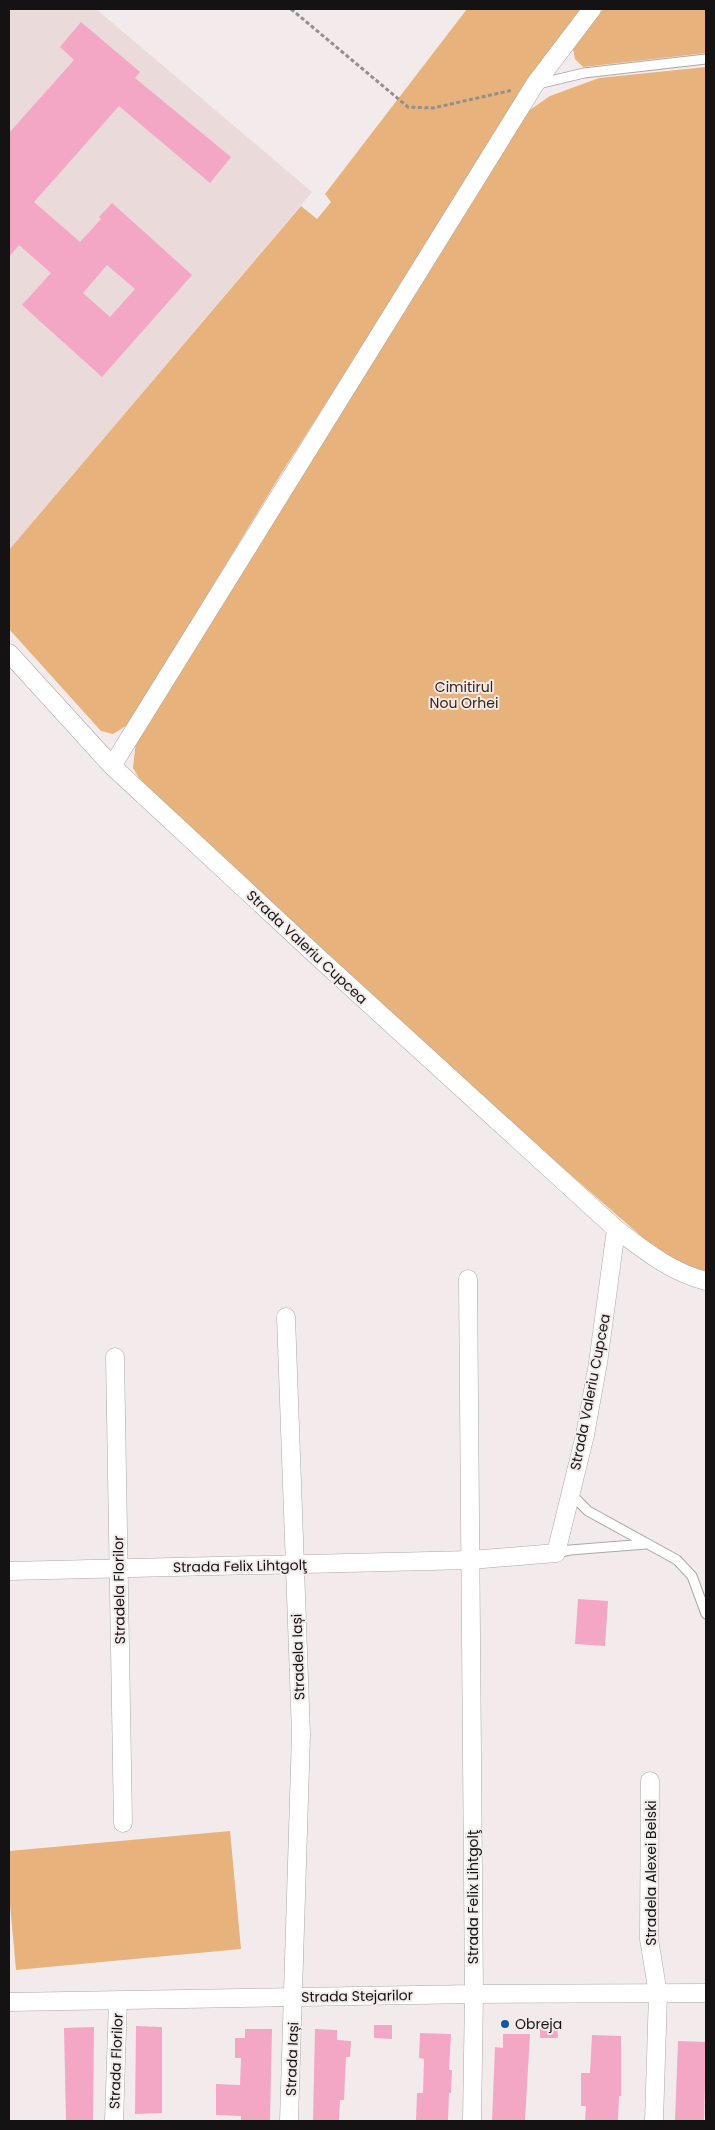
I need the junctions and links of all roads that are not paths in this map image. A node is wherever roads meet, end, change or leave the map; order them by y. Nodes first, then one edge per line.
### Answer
1 (592, 9) edge
2 (706, 59) edge
3 (536, 84) junction
4 (11, 658) edge
5 (112, 766) junction
6 (616, 1229) junction
7 (468, 1278) dead end
8 (706, 1281) edge
9 (286, 1317) dead end
10 (115, 1357) dead end
11 (570, 1493) junction
12 (647, 1544) junction
13 (556, 1554) junction
14 (471, 1560) junction
15 (295, 1565) junction
16 (118, 1569) junction
17 (9, 1571) edge
18 (706, 1614) edge
19 (650, 1781) dead end
20 (123, 1822) dead end
21 (706, 1993) edge
22 (474, 1994) junction
23 (658, 1994) junction
24 (294, 1997) junction
25 (118, 2000) junction
26 (9, 2002) edge
27 (114, 2121) edge
28 (289, 2121) edge
29 (472, 2121) edge
30 (654, 2121) edge

1 - 3 street
2 - 3 lane
3 - 5 street
4 - 5 street, Strada Valeriu Cupcea
5 - 6 street, Strada Valeriu Cupcea
6 - 8 street, Strada Valeriu Cupcea
6 - 11 street, Strada Valeriu Cupcea
7 - 14 street, Strada Felix Lihtgolţ
9 - 15 street, Stradela Iași
10 - 16 street, Stradela Florilor
11 - 12 lane
11 - 13 street, Strada Valeriu Cupcea
12 - 13 lane
12 - 18 lane
13 - 14 street, Strada Felix Lihtgolţ
14 - 15 street, Strada Felix Lihtgolţ
14 - 22 street, Strada Felix Lihtgolţ
15 - 16 street, Strada Felix Lihtgolţ
15 - 24 street, Stradela Iași
16 - 17 street, Strada Felix Lihtgolţ
16 - 20 street, Stradela Florilor
19 - 23 street, Stradela Alexei Belski
21 - 23 street, Strada Stejarilor
22 - 23 street, Strada Stejarilor
22 - 24 street, Strada Stejarilor
22 - 29 street, Strada Felix Lihtgolţ
23 - 30 street, Stradela Alexei Belski
24 - 25 street, Strada Stejarilor
24 - 28 street, Strada Iași
25 - 26 street, Strada Stejarilor
25 - 27 street, Strada Florilor

